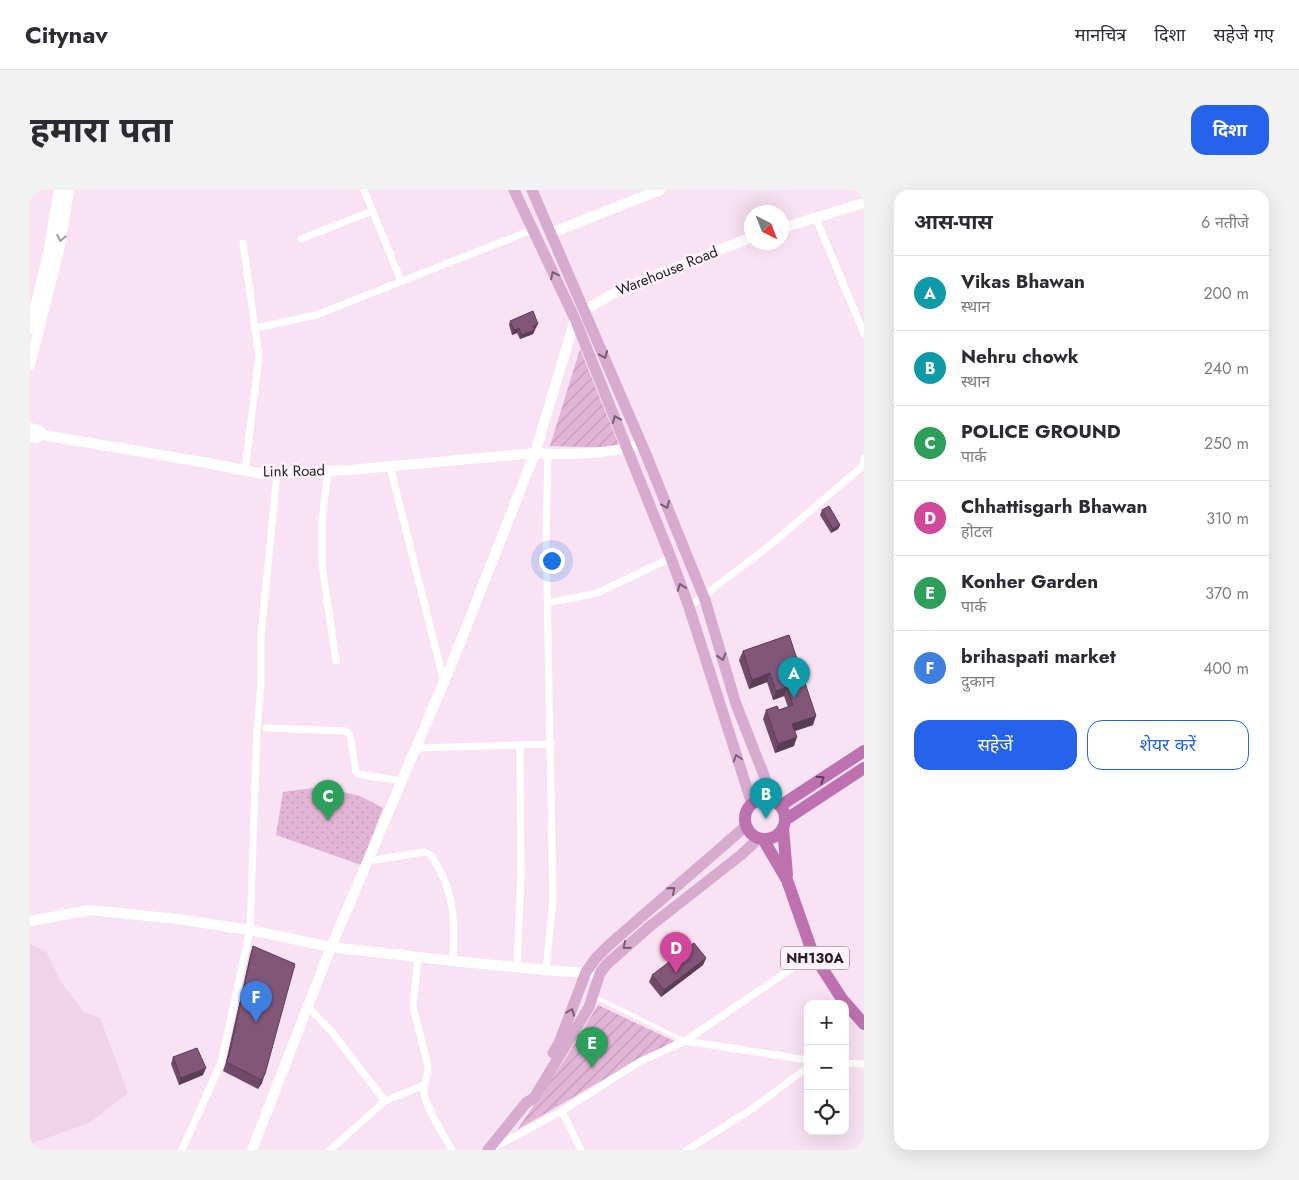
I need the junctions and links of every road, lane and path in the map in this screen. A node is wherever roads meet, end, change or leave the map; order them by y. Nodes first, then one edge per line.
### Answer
1 (59, 190) edge
2 (69, 190) edge
3 (364, 190) edge
4 (514, 190) edge
5 (532, 190) edge
6 (660, 190) edge
7 (864, 203) edge
8 (372, 211) junction
9 (816, 218) junction
10 (789, 226) edge
11 (532, 230) junction
12 (550, 233) junction
13 (301, 239) dead end
14 (744, 240) edge
15 (244, 243) dead end
16 (401, 281) junction
17 (585, 310) junction
18 (575, 319) junction
19 (30, 328) edge
20 (256, 328) junction
21 (864, 334) edge
22 (30, 365) edge
23 (30, 428) edge
24 (43, 435) junction
25 (30, 437) edge
26 (640, 441) junction
27 (626, 445) junction
28 (535, 453) junction
29 (548, 454) junction
30 (864, 458) edge
31 (390, 466) junction
32 (864, 466) edge
33 (245, 470) junction
34 (328, 471) junction
35 (277, 473) junction
36 (671, 558) junction
37 (704, 597) junction
38 (548, 604) junction
39 (689, 607) junction
40 (336, 661) dead end
41 (444, 682) junction
42 (266, 728) dead end
43 (551, 744) junction
44 (520, 746) junction
45 (416, 748) junction
46 (864, 751) edge
47 (864, 768) edge
48 (402, 781) junction
49 (752, 804) junction
50 (777, 804) junction
51 (784, 824) junction
52 (746, 826) junction
53 (761, 839) junction
54 (368, 861) junction
55 (787, 880) junction
56 (30, 921) edge
57 (250, 930) junction
58 (331, 947) junction
59 (813, 954) junction
60 (418, 958) junction
61 (453, 961) junction
62 (517, 967) junction
63 (546, 970) junction
64 (586, 972) junction
65 (600, 973) junction
66 (593, 996) junction
67 (308, 1006) junction
68 (864, 1024) edge
69 (685, 1041) junction
70 (804, 1059) edge
71 (849, 1063) edge
72 (864, 1064) edge
73 (804, 1070) edge
74 (424, 1085) junction
75 (385, 1101) junction
76 (526, 1102) junction
77 (562, 1111) junction
78 (864, 1145) edge
79 (182, 1150) edge
80 (252, 1150) edge
81 (330, 1150) edge
82 (452, 1150) edge
83 (488, 1150) edge
84 (581, 1150) edge
85 (688, 1150) edge
86 (860, 1150) edge

1 - 19 street
2 -> 22 street
3 - 8 street
4 - 11 main road
5 - 12 main road
6 - 12 street
7 - 9 street
8 - 13 street
8 - 16 street
9 - 10 street
9 - 21 street
11 - 16 street
18 -> 11 main road
12 - 17 main road
14 - 17 street, Warehouse Road
15 - 20 street
16 - 20 street
17 - 18 street, Warehouse Road
17 -> 26 main road
27 -> 18 main road
18 - 28 street
20 - 33 street
23 - 24 street, Link Road
24 - 25 street, Link Road
24 - 33 street, Link Road
26 - 27 street, Link Road
26 -> 37 main road
27 - 29 street, Link Road
27 - 36 main road
28 - 29 street, Link Road
28 - 31 street, Link Road
28 - 41 street
29 - 38 street
30 - 32 street
31 - 34 street, Link Road
31 - 41 street
32 - 37 street
33 - 35 street, Link Road
34 - 35 street, Link Road
34 - 40 street
35 - 57 street
36 - 38 street
39 -> 36 main road
37 - 39 street
37 -> 50 main road
38 - 43 street
49 -> 39 main road
41 - 45 street
42 - 48 street
43 - 44 street
43 - 63 street
44 - 45 street
44 - 62 street
45 - 48 street
50 -> 46 highway
47 - 51 highway
48 - 54 street
49 - 50 highway
49 - 52 highway
50 - 51 highway, NH130A
51 - 53 highway
51 - 55 highway, NH130A
52 - 53 highway, NH130A
64 -> 52 main road
53 - 55 highway, NH130A
53 -> 65 main road
54 - 58 street
54 - 61 street
55 - 59 highway, NH130A
56 - 57 street
57 - 58 street
57 - 79 street
58 - 60 street
58 - 67 street
59 - 68 highway, NH130A
59 - 69 street
60 - 61 street
60 - 74 street
61 - 62 street
62 - 63 street
63 - 64 street
64 - 65 street
76 -> 64 main road
65 - 66 main road
66 - 69 lane
66 - 76 main road
67 - 75 street
67 - 80 street
69 - 70 street
69 - 77 street
71 - 72 street
73 - 85 street
74 - 75 street
74 - 82 street
75 - 81 street
76 - 83 main road
77 - 83 street
77 - 84 street
78 - 86 street

